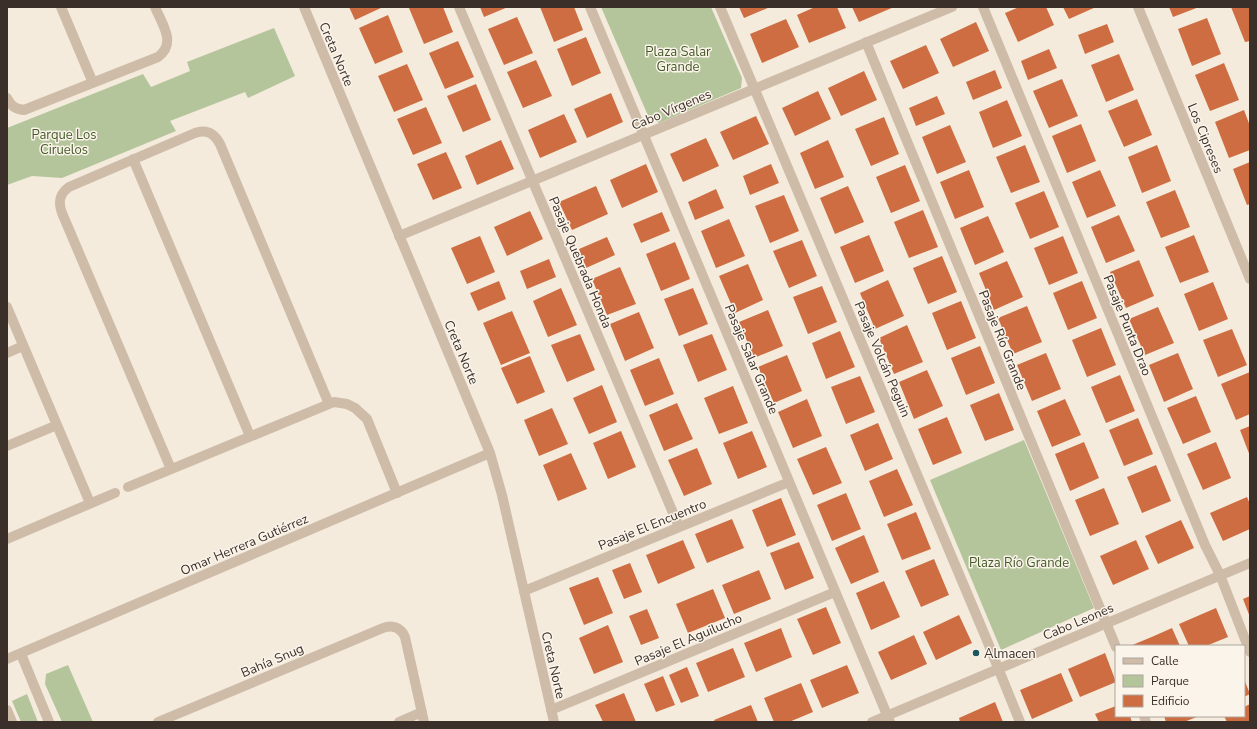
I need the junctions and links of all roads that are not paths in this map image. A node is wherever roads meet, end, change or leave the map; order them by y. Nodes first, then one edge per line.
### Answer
1 (61, 7) edge
2 (155, 7) edge
3 (304, 7) edge
4 (459, 7) edge
5 (590, 7) edge
6 (720, 7) edge
7 (952, 7) edge
8 (983, 7) edge
9 (1138, 7) edge
10 (866, 42) junction
11 (92, 83) junction
12 (755, 89) junction
13 (7, 98) edge
14 (643, 135) junction
15 (133, 160) junction
16 (533, 181) junction
17 (400, 236) junction
18 (1250, 279) edge
19 (7, 307) edge
20 (23, 346) junction
21 (7, 353) edge
22 (329, 404) junction
23 (57, 424) junction
24 (250, 436) junction
25 (7, 446) edge
26 (490, 453) junction
27 (171, 469) junction
28 (789, 482) junction
29 (128, 488) dead end
30 (115, 493) dead end
31 (397, 493) junction
32 (90, 504) junction
33 (678, 527) junction
34 (7, 539) edge
35 (1250, 563) edge
36 (1220, 575) junction
37 (524, 591) junction
38 (835, 592) junction
39 (1106, 623) junction
40 (1115, 645) edge
41 (1250, 652) edge
42 (21, 654) junction
43 (7, 659) edge
44 (999, 668) junction
45 (7, 710) edge
46 (551, 710) junction
47 (423, 717) edge
48 (889, 719) edge
49 (12, 722) edge
50 (49, 722) edge
51 (158, 722) edge
52 (399, 722) edge
53 (554, 722) edge
54 (872, 722) edge
55 (1020, 722) edge

1 - 11 street
2 - 11 street
3 - 17 street, Creta Norte
4 - 16 street, Pasaje Quebrada Honda
5 - 14 street, Pasaje Salar Grande
6 - 12 street, Pasaje Volcán Peguin
7 - 10 street, Cabo Vírgenes
8 - 36 street, Pasaje Punta Drao
9 - 18 street, Los Cipreses
10 - 12 street, Cabo Vírgenes
10 - 39 street, Pasaje Río Grande
11 - 13 street
12 - 14 street, Cabo Vírgenes
12 - 44 street, Pasaje Volcán Peguin
14 - 16 street, Cabo Vírgenes
14 - 28 street, Pasaje Salar Grande
15 - 22 street
15 - 24 street
15 - 27 street
16 - 17 street, Cabo Vírgenes
16 - 33 street, Pasaje Quebrada Honda
17 - 26 street, Creta Norte
19 - 20 street
20 - 21 street
20 - 23 street
22 - 24 street
22 - 31 street
23 - 25 street
23 - 32 street
24 - 27 street
26 - 31 street, Omar Herrera Gutiérrez
26 - 37 street, Creta Norte
27 - 29 street
28 - 33 street, Pasaje El Encuentro
28 - 38 street, Pasaje Salar Grande
30 - 32 street
31 - 42 street, Omar Herrera Gutiérrez
32 - 34 street
33 - 37 street, Pasaje El Encuentro
35 - 36 street, Cabo Leones
36 - 39 street, Cabo Leones
36 - 41 street, Pasaje Punta Drao
37 - 46 street, Creta Norte
38 - 46 street, Pasaje El Aguilucho
38 - 48 street, Pasaje Salar Grande
39 - 40 street, Pasaje Río Grande
39 - 44 street, Cabo Leones
42 - 43 street, Omar Herrera Gutiérrez
42 - 50 street
44 - 48 street, Cabo Leones
44 - 55 street, Pasaje Volcán Peguin
45 - 49 street
46 - 53 street, Creta Norte
47 - 51 street, Bahía Snug
47 - 52 street
48 - 54 street, Cabo Leones

